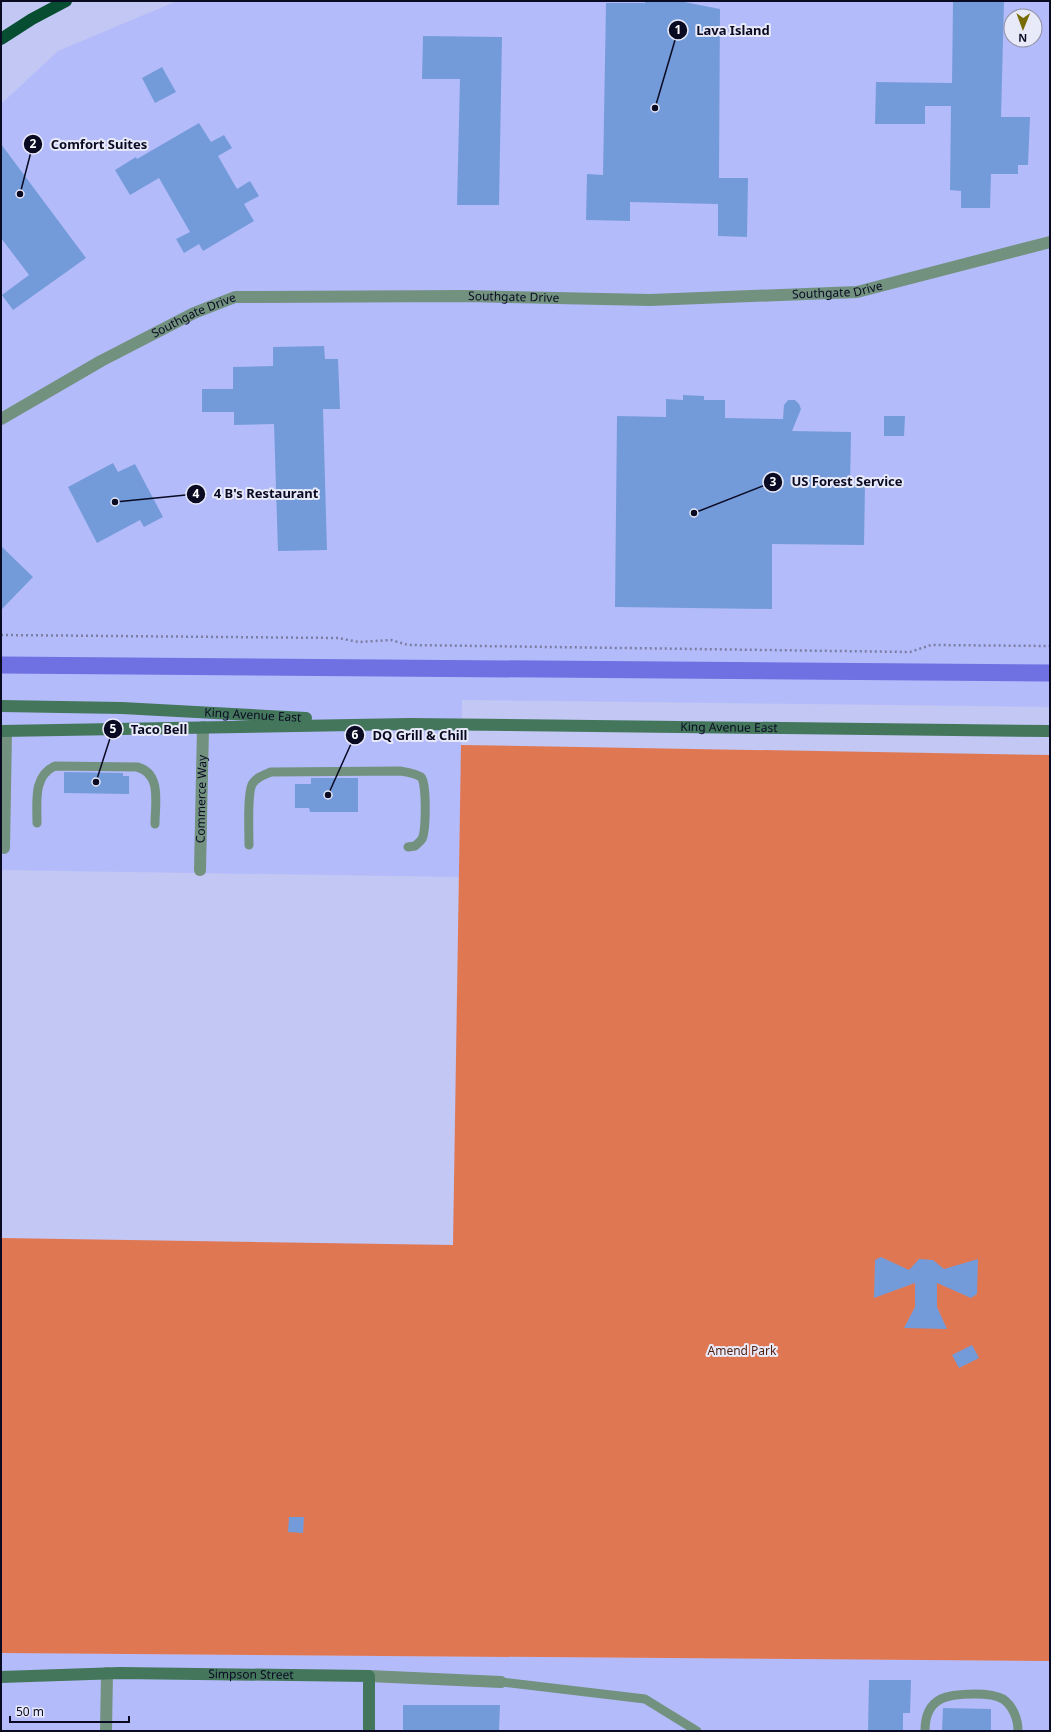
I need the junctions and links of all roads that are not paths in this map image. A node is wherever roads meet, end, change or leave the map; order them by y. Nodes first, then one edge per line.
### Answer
1 (66, 1) edge
2 (1, 39) edge
3 (1050, 242) edge
4 (1, 419) edge
5 (1, 706) edge
6 (409, 724) junction
7 (202, 727) junction
8 (1050, 730) edge
9 (4, 731) edge
10 (37, 823) dead end
11 (155, 824) dead end
12 (249, 845) dead end
13 (408, 847) dead end
14 (4, 848) dead end
15 (200, 870) dead end
16 (107, 1673) junction
17 (370, 1676) junction
18 (1, 1677) edge
19 (501, 1682) joint
20 (106, 1731) edge
21 (369, 1731) edge
22 (697, 1731) edge
23 (925, 1731) edge
24 (1018, 1731) edge

1 - 2 highway
3 - 4 street, Southgate Drive
5 - 6 main road, King Avenue East
6 - 7 main road, King Avenue East
6 - 8 main road, King Avenue East
7 - 9 main road, King Avenue East
7 - 15 street, Commerce Way
9 - 14 street
10 - 11 lane
12 - 13 lane
16 - 17 main road, Simpson Street
16 - 18 main road, Simpson Street
16 - 20 street
17 - 19 street, Simpson Street
17 - 21 main road
19 - 22 lane
23 - 24 lane

